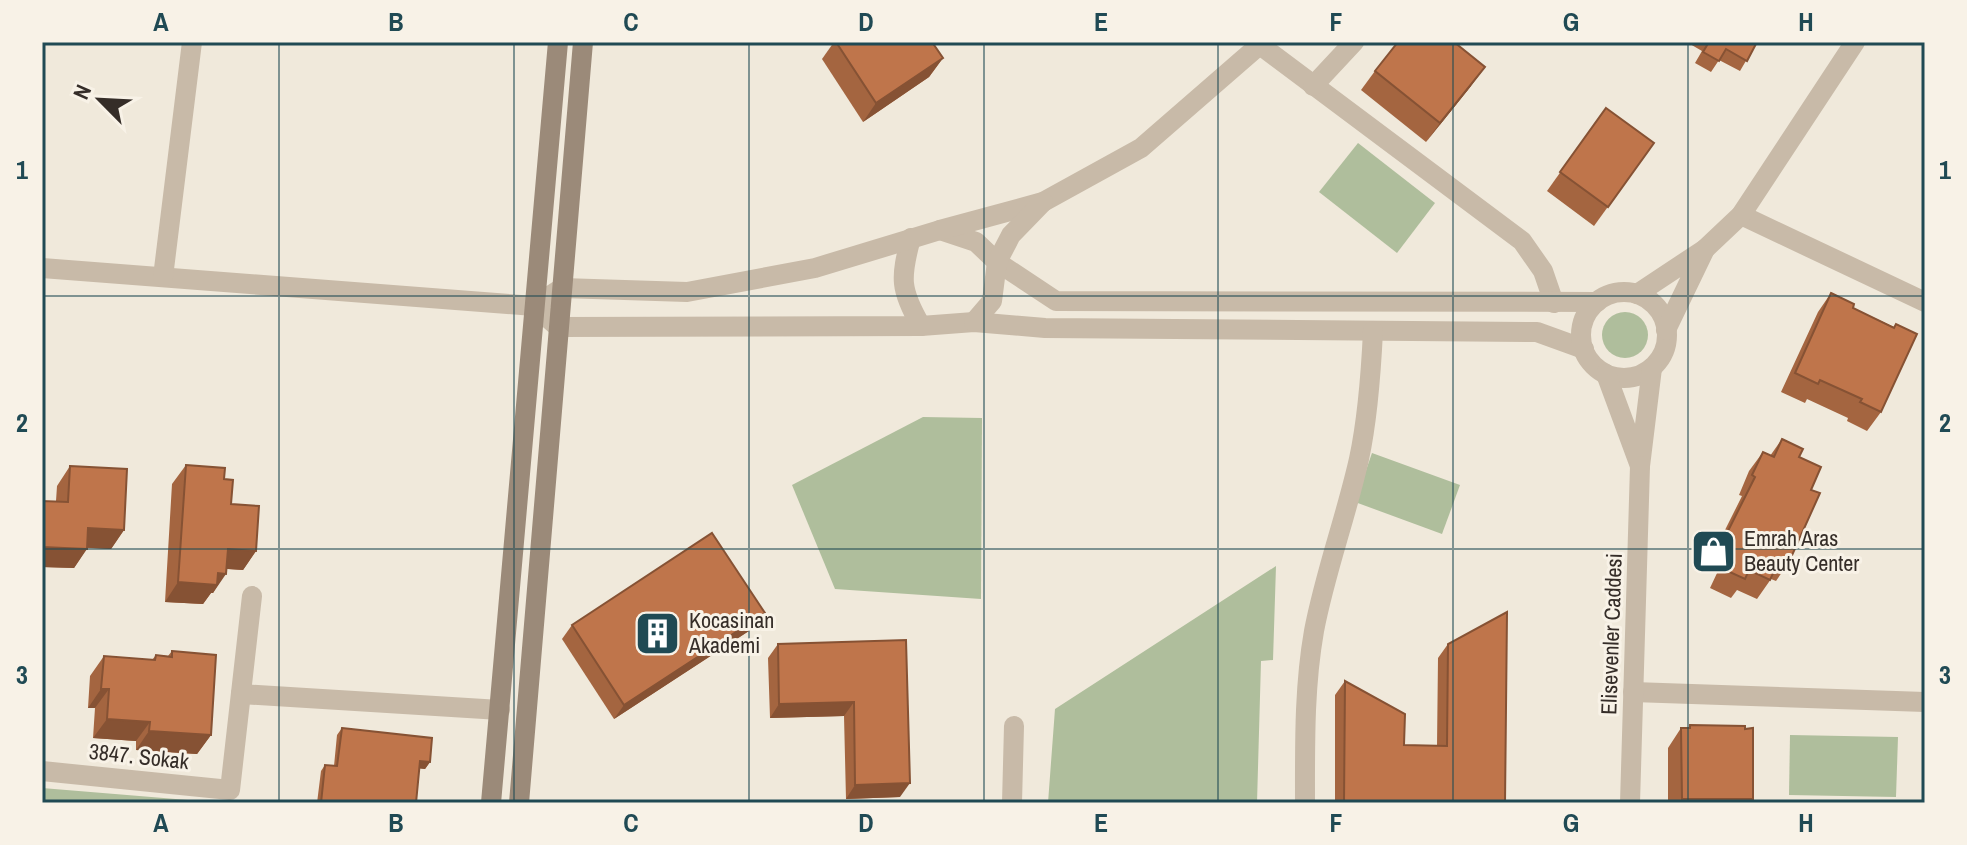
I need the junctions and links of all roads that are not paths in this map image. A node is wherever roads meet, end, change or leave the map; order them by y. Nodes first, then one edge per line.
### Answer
1 (192, 42) edge
2 (558, 42) edge
3 (583, 42) edge
4 (1354, 42) edge
5 (1855, 42) edge
6 (1261, 44) edge
7 (1313, 86) junction
8 (1043, 202) junction
9 (1741, 215) junction
10 (940, 230) junction
11 (911, 238) junction
12 (1705, 249) junction
13 (997, 262) junction
14 (42, 268) edge
15 (163, 277) junction
16 (562, 288) junction
17 (1637, 294) junction
18 (1597, 302) junction
19 (1925, 302) edge
20 (1554, 303) junction
21 (534, 306) junction
22 (974, 322) junction
23 (921, 326) junction
24 (558, 327) junction
25 (1666, 330) junction
26 (1373, 331) junction
27 (1584, 349) junction
28 (1652, 368) junction
29 (1606, 374) junction
30 (1640, 466) junction
31 (252, 596) dead end
32 (1633, 692) junction
33 (241, 694) junction
34 (1925, 702) edge
35 (500, 710) junction
36 (1014, 726) dead end
37 (42, 771) edge
38 (491, 803) edge
39 (519, 803) edge
40 (1012, 803) edge
41 (1305, 803) edge
42 (1630, 803) edge

1 - 15 street
2 - 21 street
3 - 16 street
4 - 7 street
5 - 9 street
6 - 7 street
6 - 8 street
7 - 20 street
8 - 10 street
8 - 13 street
9 - 12 street
9 - 19 street
10 - 11 street
10 - 13 street
11 - 16 street
11 - 23 street
12 - 17 street
12 - 25 street
13 - 20 street
13 - 22 street
14 - 15 street
15 - 21 street
16 - 21 street
16 - 24 street
17 - 18 street
17 - 25 street
18 - 20 street
18 - 27 street
21 - 24 street
21 - 35 street
22 - 23 street
22 - 26 street
23 - 24 street
24 - 39 street
25 - 28 street
26 - 27 street
26 - 41 street
27 - 29 street
28 - 29 street
28 - 30 street, Elisevenler Caddesi
29 - 30 street
30 - 32 street, Elisevenler Caddesi
31 - 33 street
32 - 34 street
32 - 42 street, Elisevenler Caddesi
33 - 35 street
33 - 37 street, 3847. Sokak
35 - 38 street
36 - 40 street

